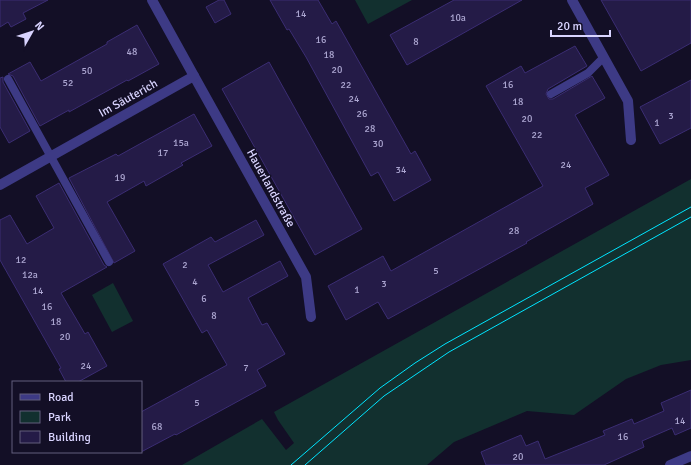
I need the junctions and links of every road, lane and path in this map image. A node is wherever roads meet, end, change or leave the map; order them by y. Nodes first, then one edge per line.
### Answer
1 (152, 0) edge
2 (572, 0) edge
3 (603, 58) junction
4 (194, 76) junction
5 (8, 79) dead end
6 (551, 94) dead end
7 (632, 140) dead end
8 (51, 156) junction
9 (0, 185) edge
10 (109, 262) dead end
11 (311, 317) dead end
12 (691, 456) edge
13 (670, 465) edge

1 - 4 street
2 - 3 street
3 - 6 lane
3 - 7 street
4 - 8 street, Im Säuterich
4 - 11 street, Hauerlandstraße
5 - 8 lane
8 - 9 street, Im Säuterich
8 - 10 lane
12 - 13 street

